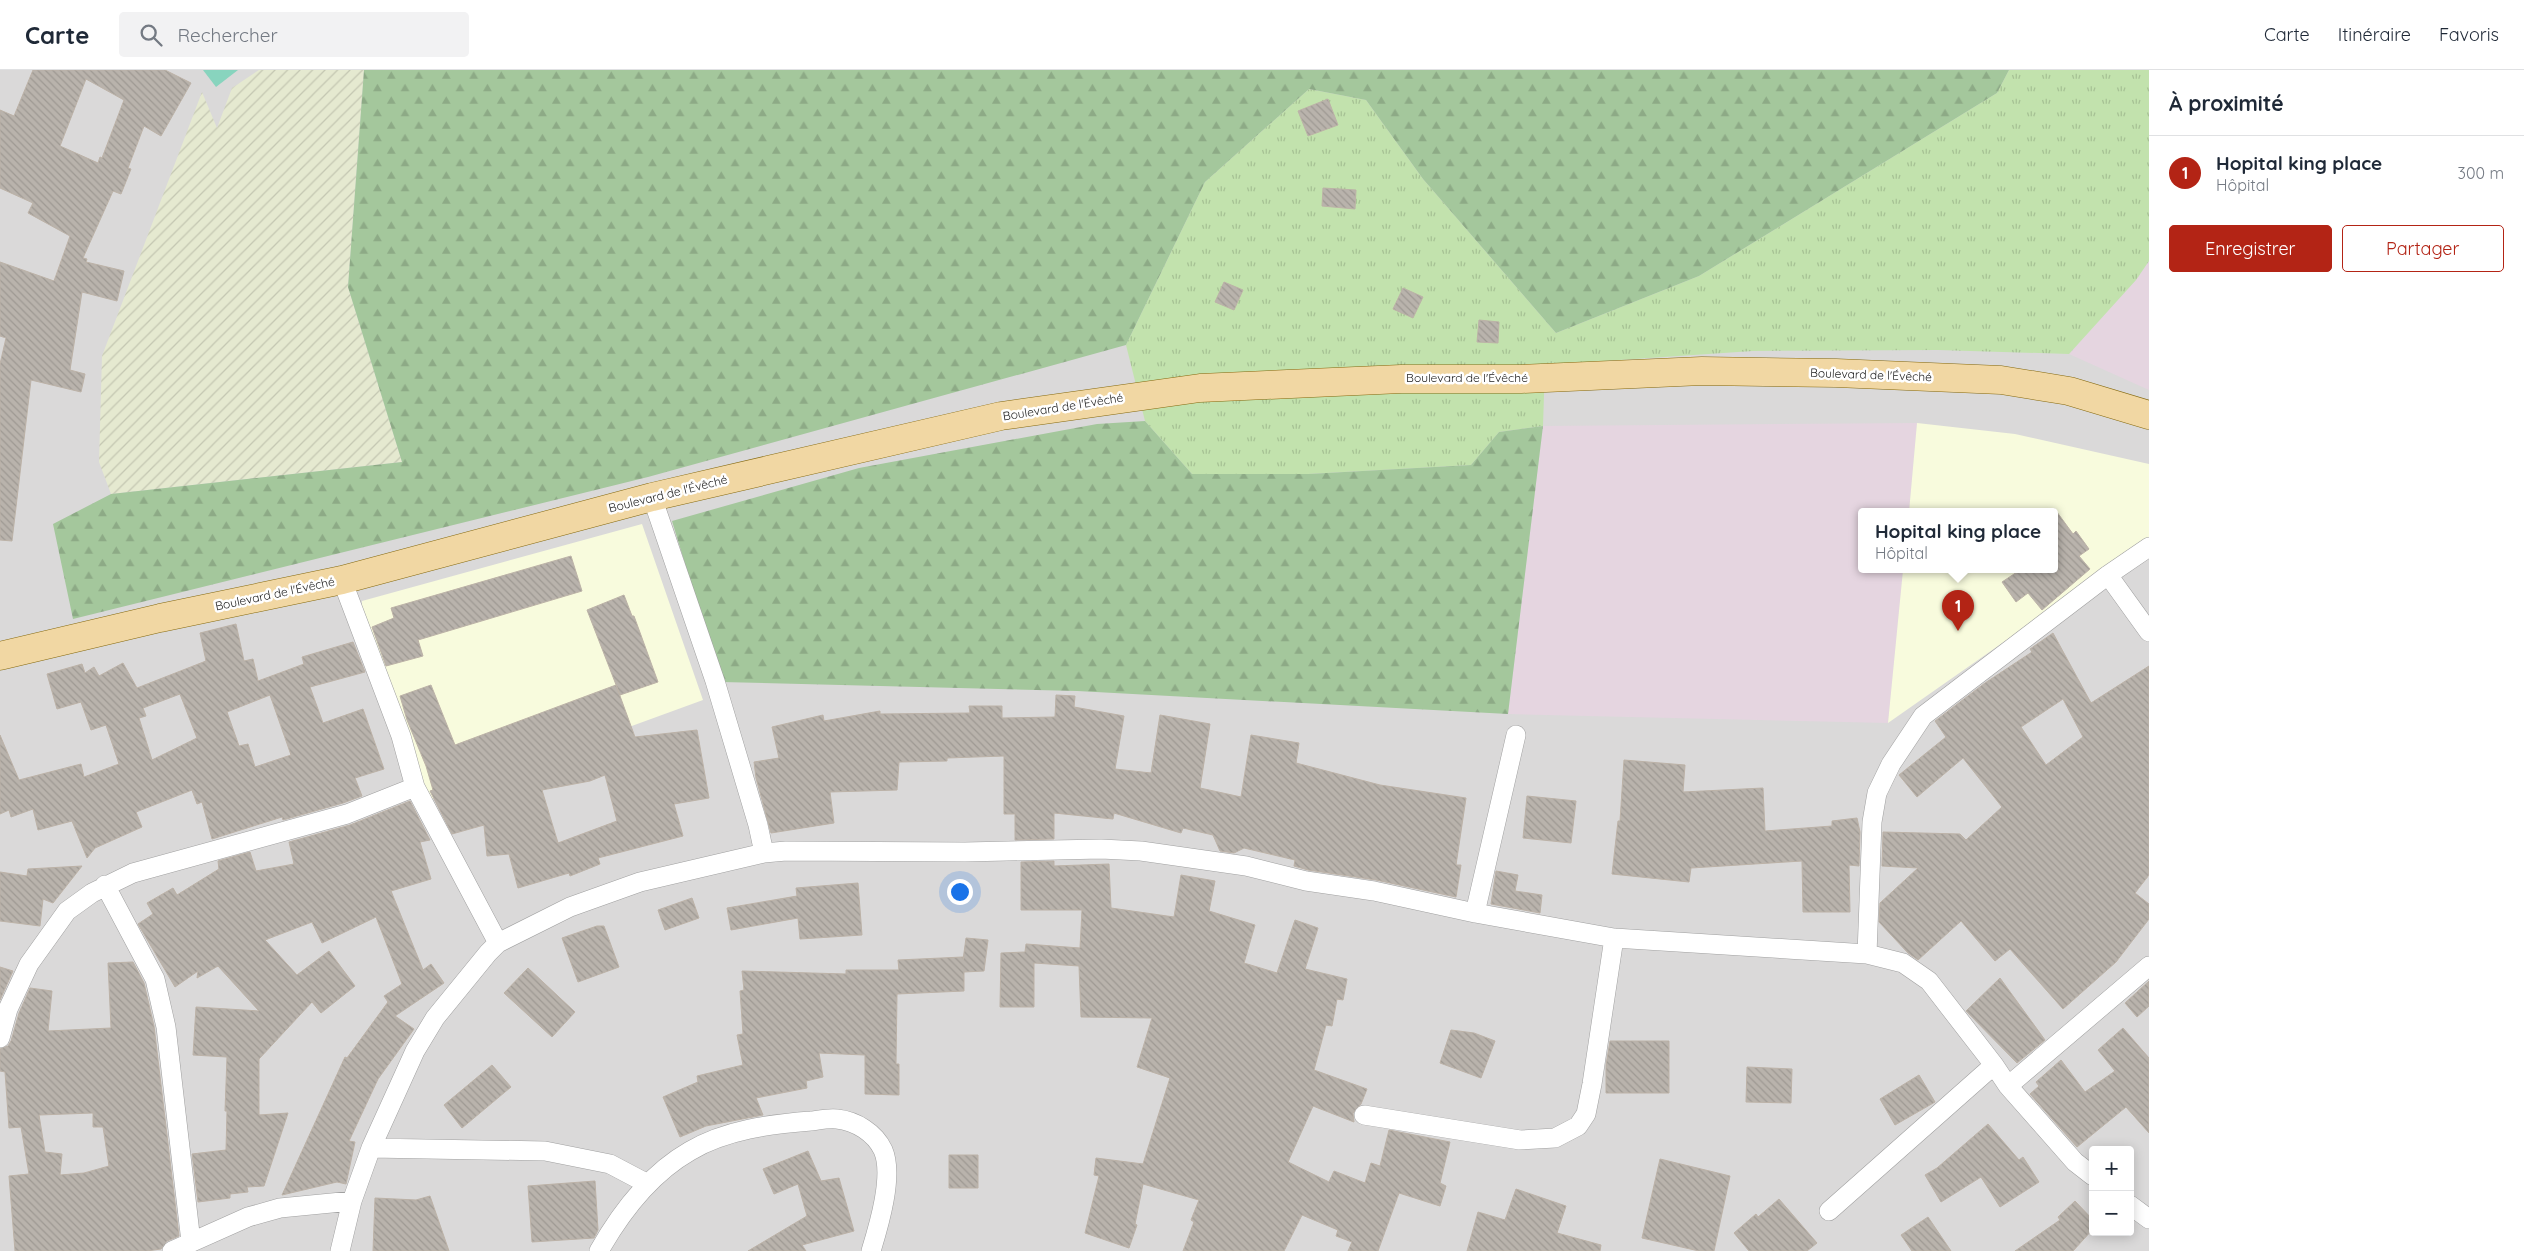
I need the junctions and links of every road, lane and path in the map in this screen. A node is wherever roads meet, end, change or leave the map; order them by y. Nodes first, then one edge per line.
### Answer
1 (2149, 415) edge
2 (652, 497) junction
3 (2149, 547) edge
4 (2108, 575) junction
5 (342, 580) junction
6 (2149, 632) edge
7 (0, 656) edge
8 (1516, 735) dead end
9 (416, 788) junction
10 (764, 853) junction
11 (105, 886) junction
12 (1475, 913) junction
13 (1614, 938) junction
14 (498, 943) junction
15 (1867, 954) junction
16 (2149, 966) edge
17 (0, 1038) edge
18 (1994, 1065) junction
19 (2008, 1086) junction
20 (1364, 1115) dead end
21 (371, 1148) junction
22 (2089, 1173) edge
23 (646, 1183) junction
24 (352, 1201) junction
25 (2134, 1208) edge
26 (1829, 1211) dead end
27 (2149, 1219) edge
28 (191, 1242) junction
29 (172, 1251) edge
30 (340, 1251) edge
31 (598, 1251) edge
32 (871, 1251) edge

1 - 2 main road, Boulevard de l'Évêché
2 - 5 main road, Boulevard de l'Évêché
2 - 10 street
3 - 4 street
4 - 6 street
4 - 15 street
5 - 7 main road, Boulevard de l'Évêché
5 - 9 street
8 - 12 street
9 - 11 street
9 - 14 street
10 - 12 street
10 - 14 street
11 - 17 street
11 - 28 street
12 - 13 street
13 - 15 street
13 - 20 street
14 - 21 street
15 - 18 street
16 - 19 street
18 - 19 street
18 - 26 street
19 - 22 street
21 - 23 street
21 - 24 street
23 - 31 street
23 - 32 street
24 - 28 street
24 - 30 street
25 - 27 street
28 - 29 street

